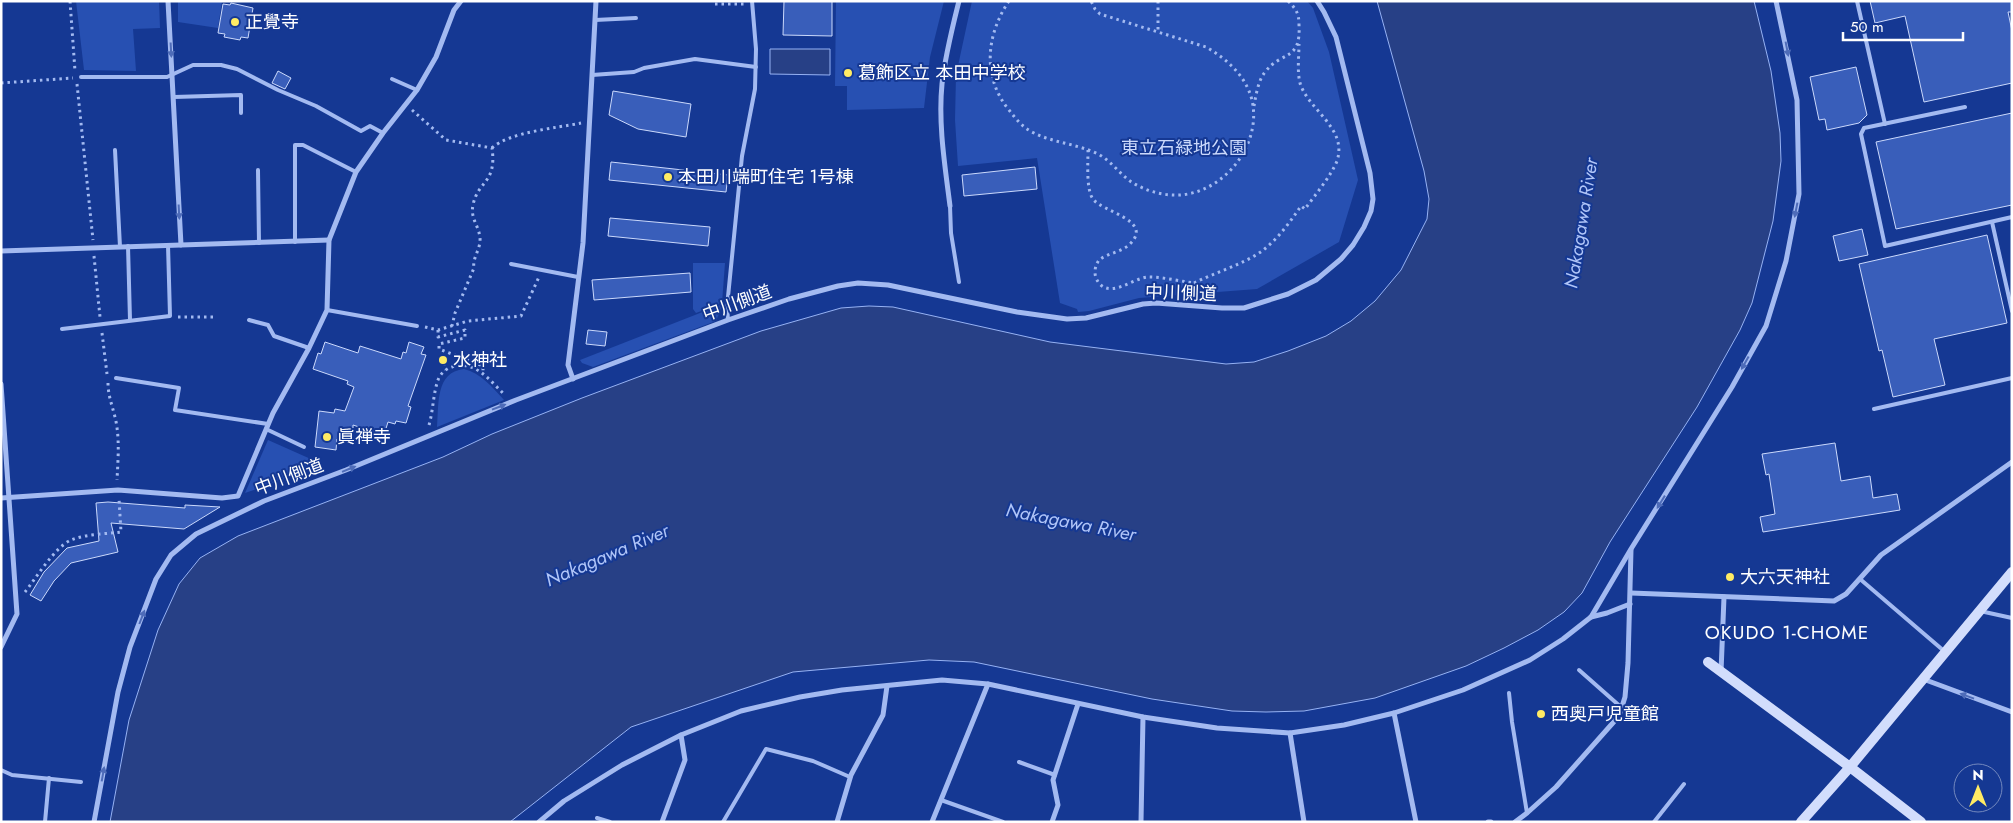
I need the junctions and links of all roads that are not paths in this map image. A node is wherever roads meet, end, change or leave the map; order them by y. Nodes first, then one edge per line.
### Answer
1 (168, 1) edge
2 (461, 1) edge
3 (596, 1) edge
4 (959, 1) edge
5 (1317, 1) edge
6 (1776, 1) edge
7 (1857, 1) edge
8 (752, 3) edge
9 (636, 18) dead end
10 (594, 20) junction
11 (756, 67) junction
12 (173, 75) junction
13 (592, 75) junction
14 (80, 77) road end
15 (392, 79) dead end
16 (417, 90) junction
17 (174, 97) junction
18 (1965, 107) dead end
19 (241, 113) dead end
20 (1885, 124) junction
21 (383, 133) junction
22 (115, 150) dead end
23 (258, 170) dead end
24 (356, 172) junction
25 (950, 206) joint
26 (2012, 217) edge
27 (1992, 222) junction
28 (329, 240) junction
29 (295, 242) junction
30 (260, 243) junction
31 (168, 245) junction
32 (181, 245) junction
33 (128, 246) junction
34 (120, 247) junction
35 (1, 251) edge
36 (511, 264) dead end
37 (578, 277) junction
38 (958, 282) dead end
39 (326, 310) junction
40 (2012, 311) edge
41 (130, 320) junction
42 (249, 320) dead end
43 (728, 320) junction
44 (417, 326) road end
45 (62, 329) dead end
46 (309, 348) junction
47 (116, 378) dead end
48 (2012, 378) edge
49 (572, 379) junction
50 (1, 384) edge
51 (1874, 409) dead end
52 (267, 427) junction
53 (304, 447) dead end
54 (2012, 462) edge
55 (8, 497) junction
56 (1, 498) edge
57 (1631, 549) junction
58 (2012, 572) edge
59 (1860, 579) junction
60 (1631, 594) junction
61 (1724, 598) junction
62 (1630, 604) junction
63 (1980, 611) junction
64 (1591, 617) junction
65 (2012, 618) edge
66 (1, 647) edge
67 (1946, 653) junction
68 (1708, 662) dead end
69 (1578, 670) dead end
70 (1721, 672) junction
71 (1923, 679) junction
72 (988, 684) junction
73 (887, 686) junction
74 (1509, 693) dead end
75 (1078, 704) junction
76 (1622, 708) junction
77 (2012, 712) edge
78 (1394, 713) junction
79 (1143, 717) junction
80 (1290, 733) junction
81 (680, 736) junction
82 (1019, 762) dead end
83 (1850, 767) junction
84 (1, 770) edge
85 (1054, 775) junction
86 (850, 777) junction
87 (49, 778) junction
88 (81, 782) dead end
89 (1684, 784) dead end
90 (941, 800) junction
91 (1527, 813) junction
92 (988, 817) junction
93 (597, 818) dead end
94 (45, 822) edge
95 (94, 822) edge
96 (539, 822) edge
97 (610, 822) edge
98 (662, 822) edge
99 (723, 822) edge
100 (837, 822) edge
101 (932, 822) edge
102 (987, 822) edge
103 (1003, 822) edge
104 (1052, 822) edge
105 (1141, 822) edge
106 (1304, 822) edge
107 (1416, 822) edge
108 (1515, 822) edge
109 (1654, 822) edge
110 (1801, 822) edge
111 (1921, 822) edge

1 -> 12 street
2 - 16 street
3 - 10 street
4 - 25 street
5 - 43 street, 中川側道
6 -> 57 street
7 - 20 lane
8 - 11 lane
9 - 10 lane
10 - 13 street
11 - 13 lane
11 - 43 lane
12 - 14 lane
12 - 17 street
12 - 21 lane
13 - 37 street
15 - 16 lane
16 - 21 street
17 - 19 lane
17 -> 32 street
18 - 20 lane
20 - 27 lane
21 - 24 street
22 - 34 lane
23 - 30 lane
24 - 28 street
24 - 29 lane
25 - 38 lane
26 - 27 lane
27 - 40 lane
28 - 29 street
28 - 39 street
29 - 30 street
30 - 32 street
31 - 32 street
31 - 33 street
31 - 41 lane
33 - 34 street
33 - 41 lane
34 - 35 street
36 - 37 lane
37 - 49 street
39 - 44 lane
39 - 46 street
41 - 45 lane
42 - 46 lane
43 - 49 street, 中川側道
46 - 52 street
47 - 52 lane
48 - 51 lane
95 -> 49 street, 中川側道
50 - 55 street
52 - 53 lane
52 - 55 street
54 - 59 street
55 - 56 street
55 - 66 street
57 - 60 street
57 - 64 street
58 - 63 street
59 - 61 street
59 - 67 lane
60 - 61 street
60 - 62 street
61 - 70 street
62 - 64 street
62 - 76 street
63 - 65 lane
63 - 67 street
64 - 78 street
67 - 71 street
68 - 70 street
69 - 76 lane
70 - 83 street
77 -> 71 street
71 - 83 street
72 - 73 street
72 - 75 street
72 - 90 street
73 - 81 street
73 - 86 street
74 - 91 lane
75 - 79 street
75 - 85 street
76 - 91 street
78 - 80 street
78 - 107 street
79 - 80 street
79 - 105 street
80 - 106 street
81 - 96 street
81 - 98 street
82 - 85 lane
83 - 110 street
83 - 111 street
84 - 87 lane
85 - 104 street
86 - 99 lane
86 - 100 street
87 - 88 lane
87 - 94 lane
89 - 109 lane
90 - 92 lane
90 - 101 street
91 - 108 street
92 - 102 lane
92 - 103 lane
93 - 97 lane

